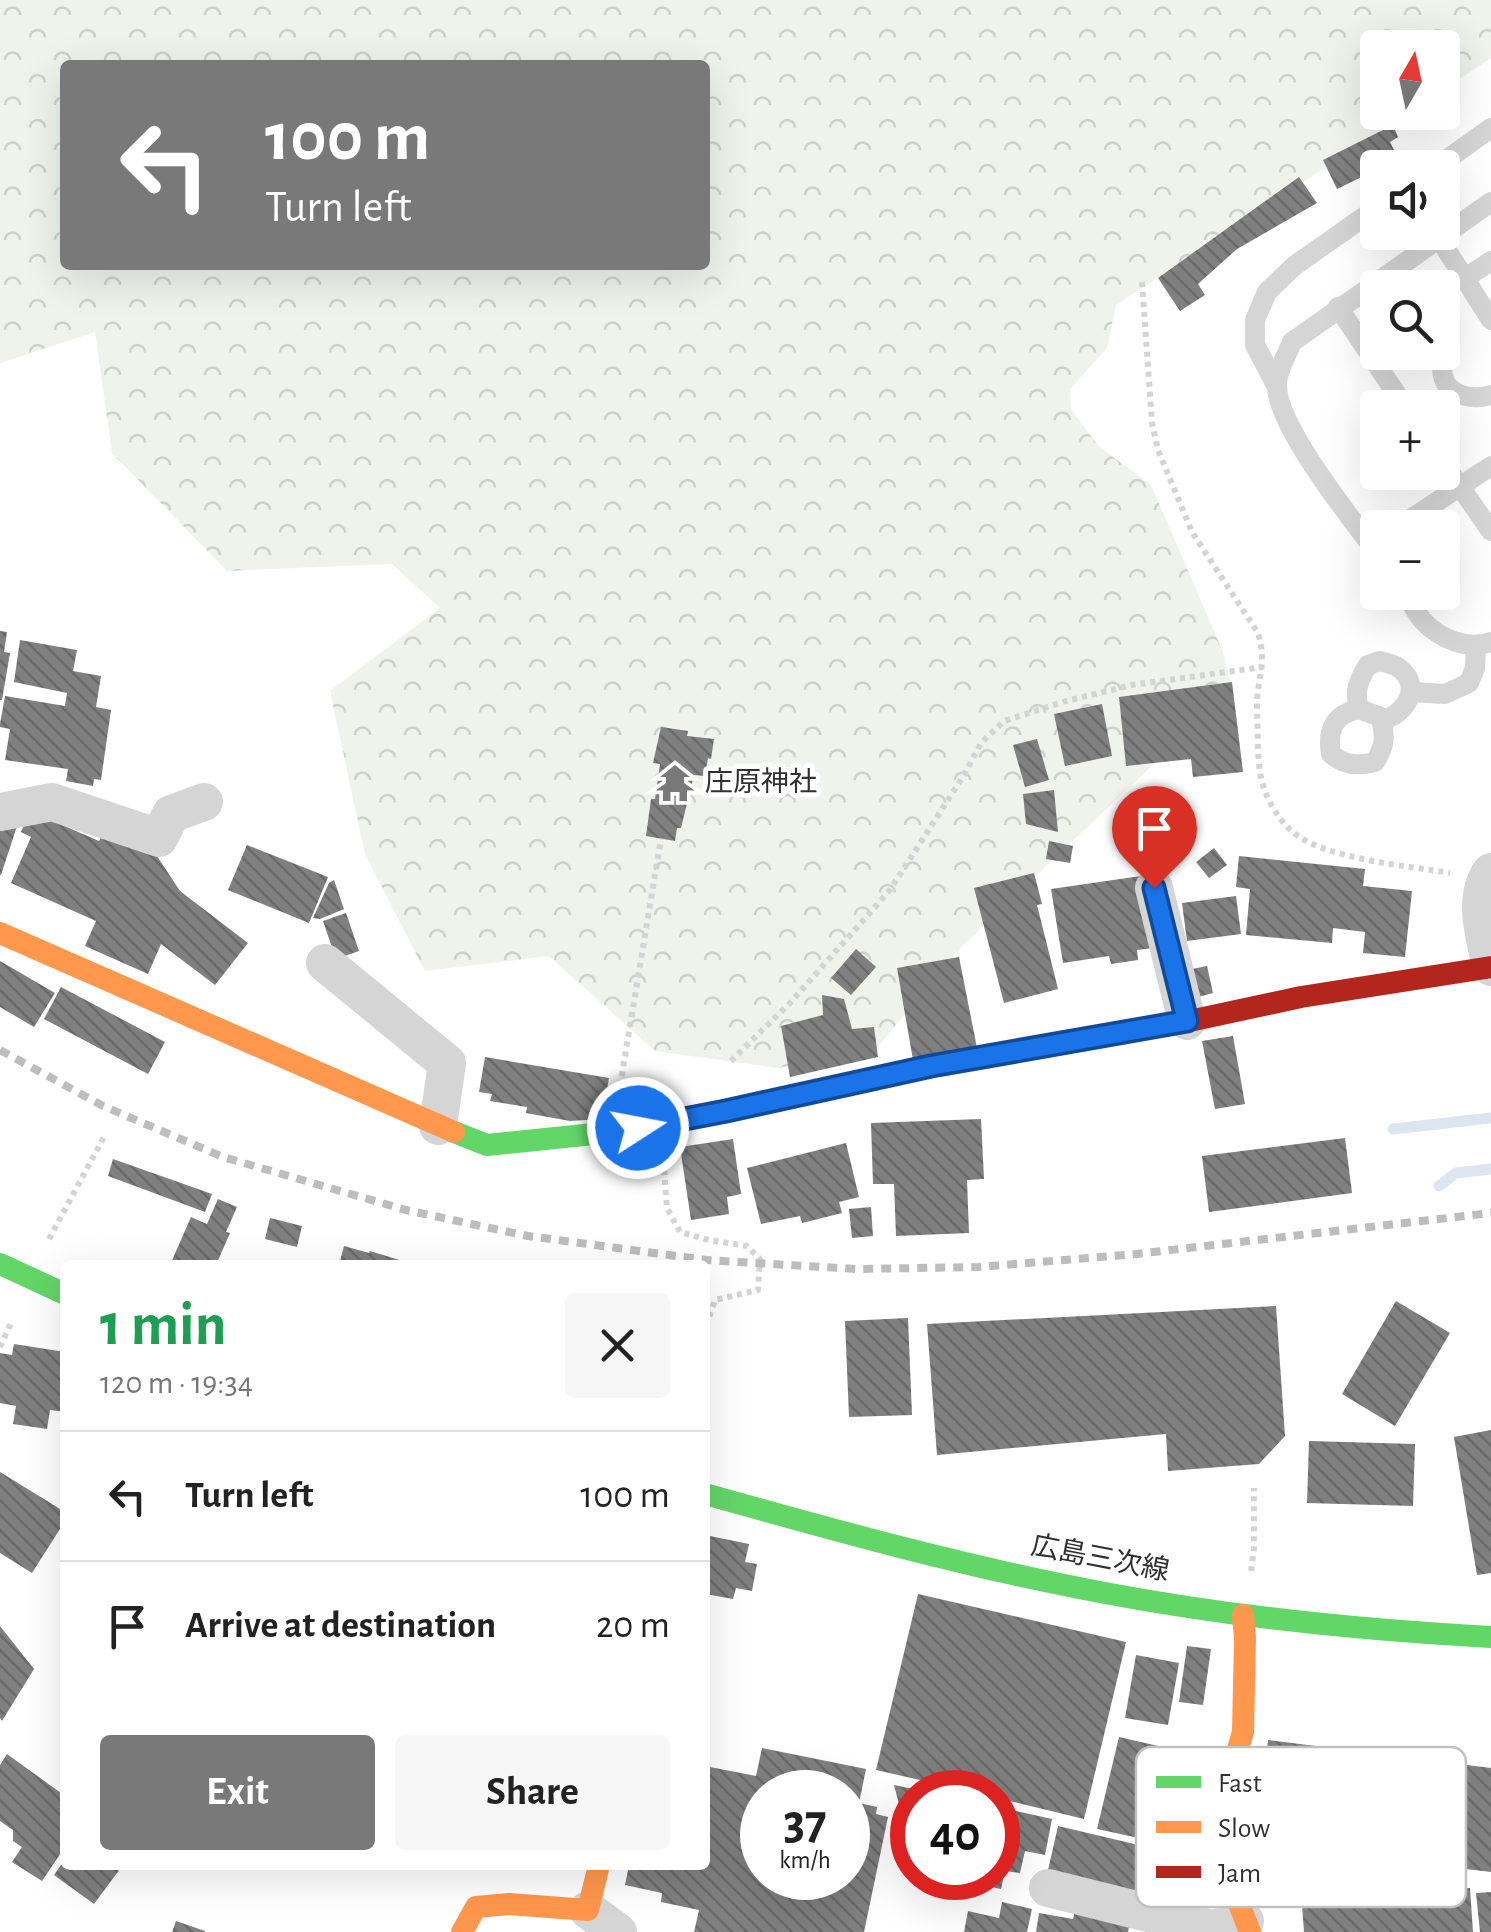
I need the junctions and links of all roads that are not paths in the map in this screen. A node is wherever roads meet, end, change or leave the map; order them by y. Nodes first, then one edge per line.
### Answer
1 (1491, 128) edge
2 (1460, 150) edge
3 (1491, 202) edge
4 (1360, 220) edge
5 (1460, 223) edge
6 (1421, 250) edge
7 (1446, 250) edge
8 (1491, 261) edge
9 (1464, 278) junction
10 (1338, 307) junction
11 (1491, 320) edge
12 (1360, 328) edge
13 (1443, 370) edge
14 (1276, 385) junction
15 (1491, 394) edge
16 (1491, 466) edge
17 (1460, 486) joint
18 (1454, 490) edge
19 (1425, 510) edge
20 (1360, 527) edge
21 (1491, 531) edge
22 (1415, 610) edge
23 (1484, 644) edge
24 (1411, 692) junction
25 (1360, 709) junction
26 (1380, 717) junction
27 (204, 802) dead end
28 (0, 812) edge
29 (1488, 876) edge
30 (1154, 888) dead end
31 (0, 933) edge
32 (325, 963) dead end
33 (1491, 967) edge
34 (1187, 1021) junction
35 (438, 1126) junction
36 (0, 1264) edge
37 (60, 1292) edge
38 (710, 1495) edge
39 (1243, 1615) junction
40 (1491, 1638) edge
41 (1238, 1747) edge
42 (598, 1870) edge
43 (1048, 1888) dead end
44 (588, 1910) junction
45 (1247, 1927) edge
46 (462, 1932) edge
47 (618, 1932) edge

1 - 2 lane
3 - 5 lane
4 - 14 lane
6 - 10 lane
7 - 9 lane
8 - 9 lane
9 - 11 lane
10 - 12 lane
10 - 14 lane
13 - 15 lane
14 - 20 lane
16 - 17 lane
17 - 21 lane
18 - 19 lane
22 - 23 lane
23 - 24 lane
24 - 25 lane
24 - 26 lane
25 - 26 lane
25 - 26 lane
27 - 28 street
29 - 33 street
30 - 34 street
31 - 35 street
32 - 35 street
33 - 34 street
34 - 35 street
36 - 37 street
38 - 39 street, 広島三次線
39 - 40 street, 広島三次線
39 - 41 street
42 - 44 street
43 - 45 street
44 - 46 street
44 - 47 street

